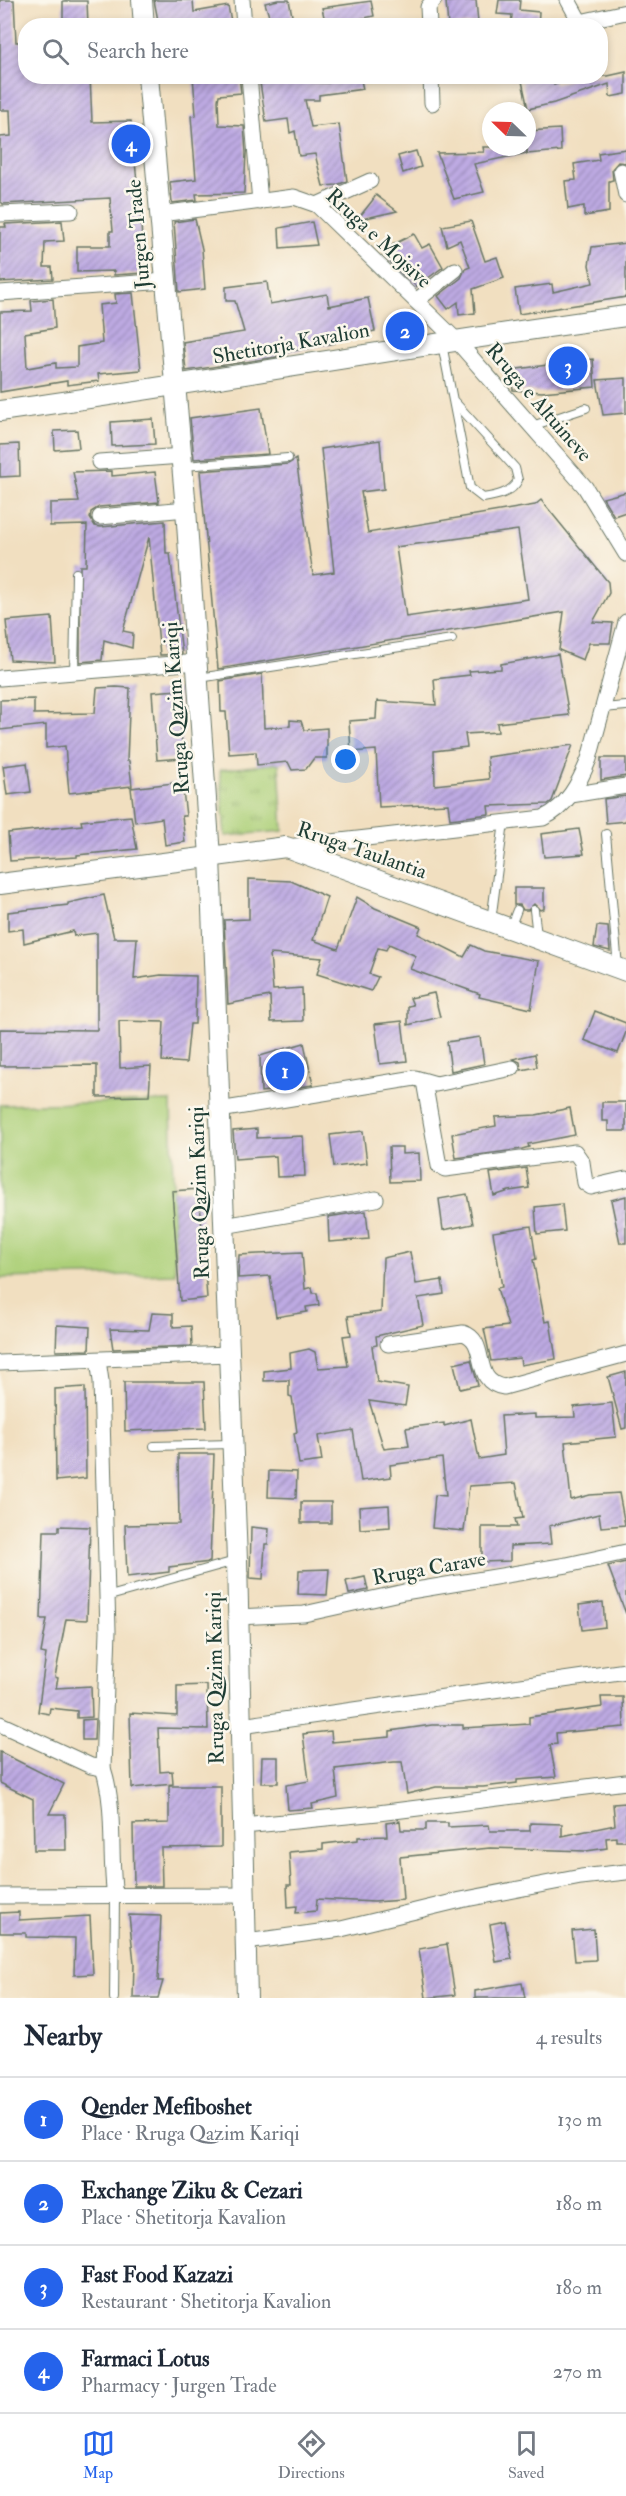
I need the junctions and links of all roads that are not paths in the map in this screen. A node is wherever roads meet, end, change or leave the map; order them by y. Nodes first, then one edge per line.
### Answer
1 (142, 0) edge
2 (242, 0) edge
3 (434, 0) edge
4 (568, 0) edge
5 (626, 12) edge
6 (143, 18) edge
7 (243, 18) edge
8 (429, 18) edge
9 (578, 18) edge
10 (595, 18) edge
11 (149, 84) edge
12 (250, 84) edge
13 (431, 84) edge
14 (432, 104) dead end
15 (621, 171) dead end
16 (370, 181) dead end
17 (626, 195) edge
18 (260, 202) junction
19 (317, 205) junction
20 (71, 211) dead end
21 (0, 214) edge
22 (160, 214) junction
23 (455, 270) dead end
24 (166, 281) junction
25 (0, 293) edge
26 (416, 301) junction
27 (626, 316) edge
28 (449, 341) junction
29 (176, 387) junction
30 (453, 400) junction
31 (586, 408) dead end
32 (0, 411) edge
33 (532, 426) junction
34 (288, 458) dead end
35 (182, 461) junction
36 (99, 462) dead end
37 (186, 509) junction
38 (100, 517) dead end
39 (626, 554) edge
40 (76, 573) dead end
41 (626, 622) edge
42 (452, 639) dead end
43 (199, 670) junction
44 (74, 673) junction
45 (0, 678) edge
46 (626, 706) edge
47 (603, 708) junction
48 (626, 786) edge
49 (571, 795) junction
50 (504, 822) junction
51 (606, 834) dead end
52 (286, 847) junction
53 (210, 856) junction
54 (0, 884) edge
55 (534, 910) dead end
56 (491, 921) junction
57 (538, 938) junction
58 (622, 970) edge
59 (512, 1068) dead end
60 (424, 1081) junction
61 (219, 1110) junction
62 (626, 1179) edge
63 (376, 1199) dead end
64 (224, 1226) junction
65 (388, 1344) dead end
66 (229, 1354) junction
67 (626, 1354) edge
68 (98, 1360) junction
69 (0, 1363) edge
70 (232, 1444) junction
71 (154, 1446) dead end
72 (626, 1552) edge
73 (237, 1560) junction
74 (106, 1597) junction
75 (238, 1617) junction
76 (626, 1671) edge
77 (0, 1724) edge
78 (240, 1726) junction
79 (104, 1768) junction
80 (626, 1782) edge
81 (243, 1826) junction
82 (626, 1872) edge
83 (245, 1895) junction
84 (0, 1896) edge
85 (115, 1897) junction
86 (246, 1942) junction
87 (114, 1998) edge
88 (247, 1998) edge

1 - 6 street
2 - 7 street
3 - 8 street
4 - 9 street
5 - 10 street
11 - 22 street, Jurgen Trade
12 - 18 street
13 - 14 street
15 - 17 street
16 - 19 street
18 - 19 street, Rruga e Mojsive
18 - 22 street, Rruga e Mojsive
19 - 26 street, Rruga e Mojsive
20 - 21 street
22 - 24 street, Jurgen Trade
23 - 26 street
24 - 25 street
24 - 29 street, Jurgen Trade
26 - 28 street, Rruga e Mojsive
27 - 28 street, Shetitorja Kavalion
28 - 29 street, Shetitorja Kavalion
28 - 30 lane
28 - 33 street, Rruga e Altuineve
29 - 32 street, Shetitorja Kavalion
29 - 35 street, Rruga Qazim Kariqi
30 - 30 lane
31 - 33 lane
33 - 39 street, Rruga e Altuineve
34 - 35 lane
35 - 36 street
35 - 37 street, Rruga Qazim Kariqi
37 - 38 street
37 - 43 street, Rruga Qazim Kariqi
40 - 44 lane
41 - 47 street
42 - 43 lane
43 - 44 street
43 - 53 street, Rruga Qazim Kariqi
44 - 45 street
46 - 47 lane
47 - 49 street
48 - 49 street
49 - 50 street
50 - 52 street
50 - 56 lane
51 - 58 lane
52 - 53 street, Rruga Taulantia
52 - 56 street, Rruga Taulantia
53 - 54 street, Rruga Taulantia
53 - 61 street, Rruga Qazim Kariqi
55 - 57 lane
56 - 57 street, Rruga Taulantia
57 - 58 street, Rruga Taulantia
59 - 60 street
60 - 61 street
60 - 62 street
61 - 64 street, Rruga Qazim Kariqi
63 - 64 street
64 - 66 street, Rruga Qazim Kariqi
65 - 67 street
66 - 68 street
66 - 70 street, Rruga Qazim Kariqi
68 - 69 street
68 - 74 street
70 - 71 lane
70 - 73 street, Rruga Qazim Kariqi
72 - 75 street, Rruga Carave
73 - 74 lane
73 - 75 street, Rruga Qazim Kariqi
74 - 79 street
75 - 78 street, Rruga Qazim Kariqi
76 - 78 street
77 - 79 street
78 - 81 street, Rruga Qazim Kariqi
79 - 85 street
80 - 81 street
81 - 83 street, Rruga Qazim Kariqi
82 - 86 street
83 - 85 street
83 - 86 street, Rruga Qazim Kariqi
84 - 85 street
85 - 87 lane
86 - 88 street, Rruga Qazim Kariqi

